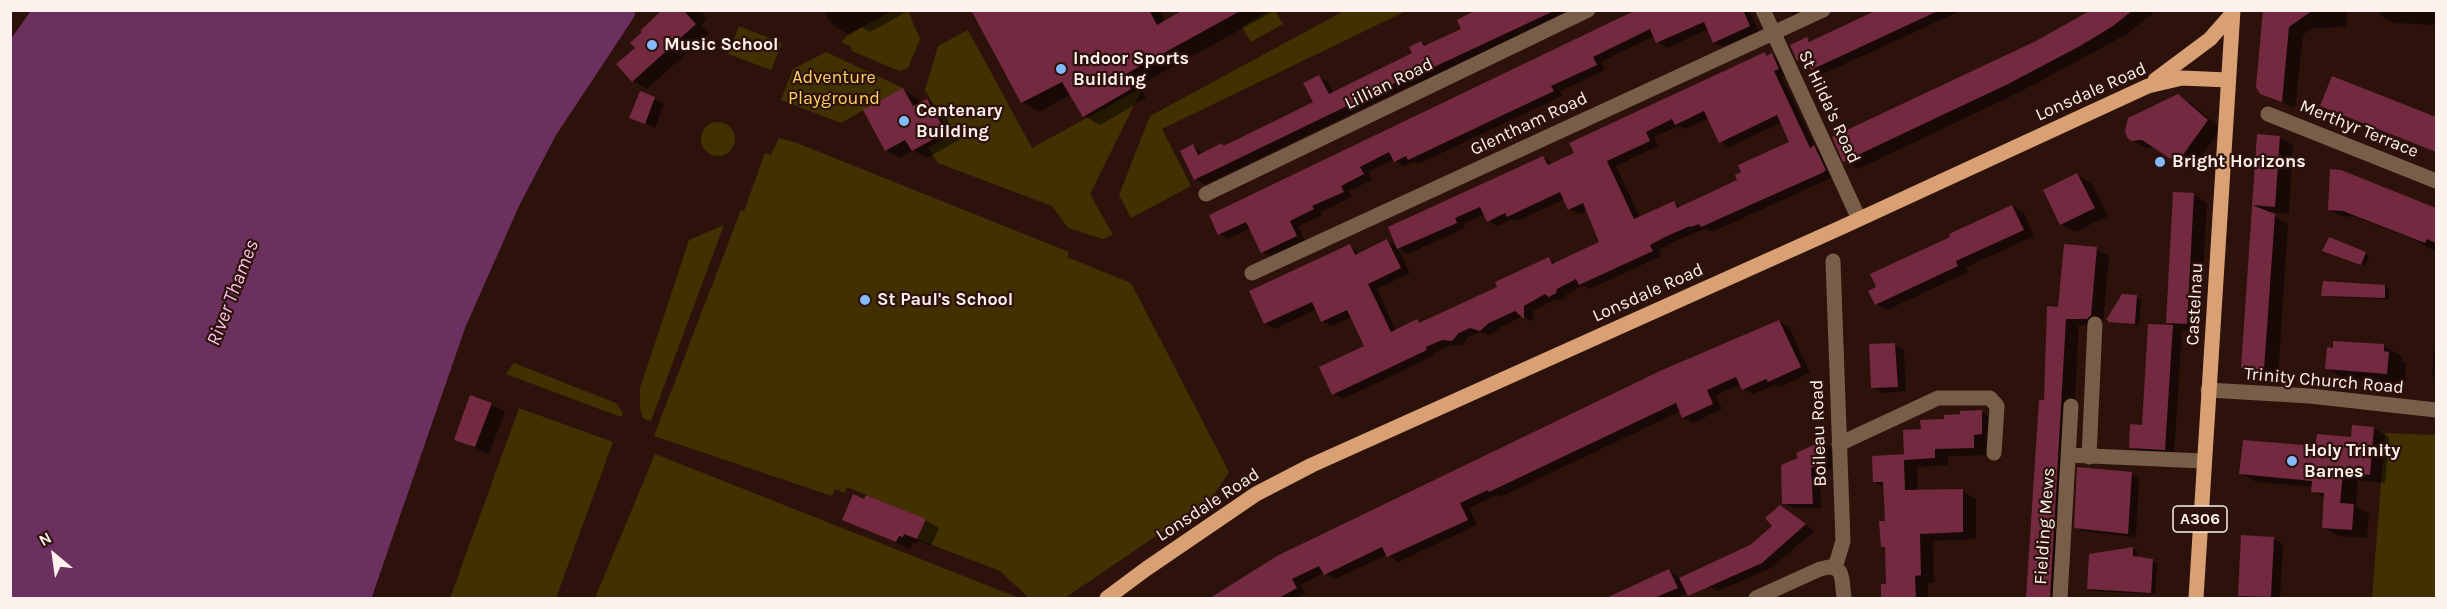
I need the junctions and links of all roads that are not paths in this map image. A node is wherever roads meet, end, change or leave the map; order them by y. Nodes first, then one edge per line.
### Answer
1 (1588, 10) edge
2 (1763, 10) edge
3 (1823, 10) edge
4 (2233, 12) edge
5 (1773, 33) junction
6 (2228, 80) junction
7 (2148, 86) junction
8 (2268, 114) dead end
9 (2436, 182) edge
10 (1206, 194) dead end
11 (1859, 219) junction
12 (1833, 261) dead end
13 (1252, 273) dead end
14 (2095, 324) dead end
15 (2208, 390) junction
16 (2071, 406) dead end
17 (2436, 410) edge
18 (1839, 444) junction
19 (1994, 453) dead end
20 (2079, 456) junction
21 (2203, 462) junction
22 (1835, 568) junction
23 (1107, 598) edge
24 (1755, 598) edge
25 (1844, 598) edge
26 (2060, 598) edge
27 (2196, 598) edge

1 - 10 street, Lillian Road
2 - 5 street, St Hilda's Road
3 - 5 street, Glentham Road
4 - 6 main road, Castelnau / A306
4 - 7 main road
5 - 11 street, St Hilda's Road
5 - 13 street, Glentham Road
6 - 7 main road, Lonsdale Road
6 - 15 main road, Castelnau / A306
7 - 11 main road, Lonsdale Road
8 - 9 street, Merthyr Terrace
11 - 23 main road, Lonsdale Road
12 - 18 street, Boileau Road
14 - 20 street
15 - 17 street, Trinity Church Road
15 - 21 main road, Castelnau / A306
16 - 20 street, Fielding Mews
18 - 19 street
18 - 22 street, Boileau Road
20 - 21 street
20 - 26 street, Fielding Mews
21 - 27 main road, Castelnau / A306
22 - 24 street
22 - 25 street

